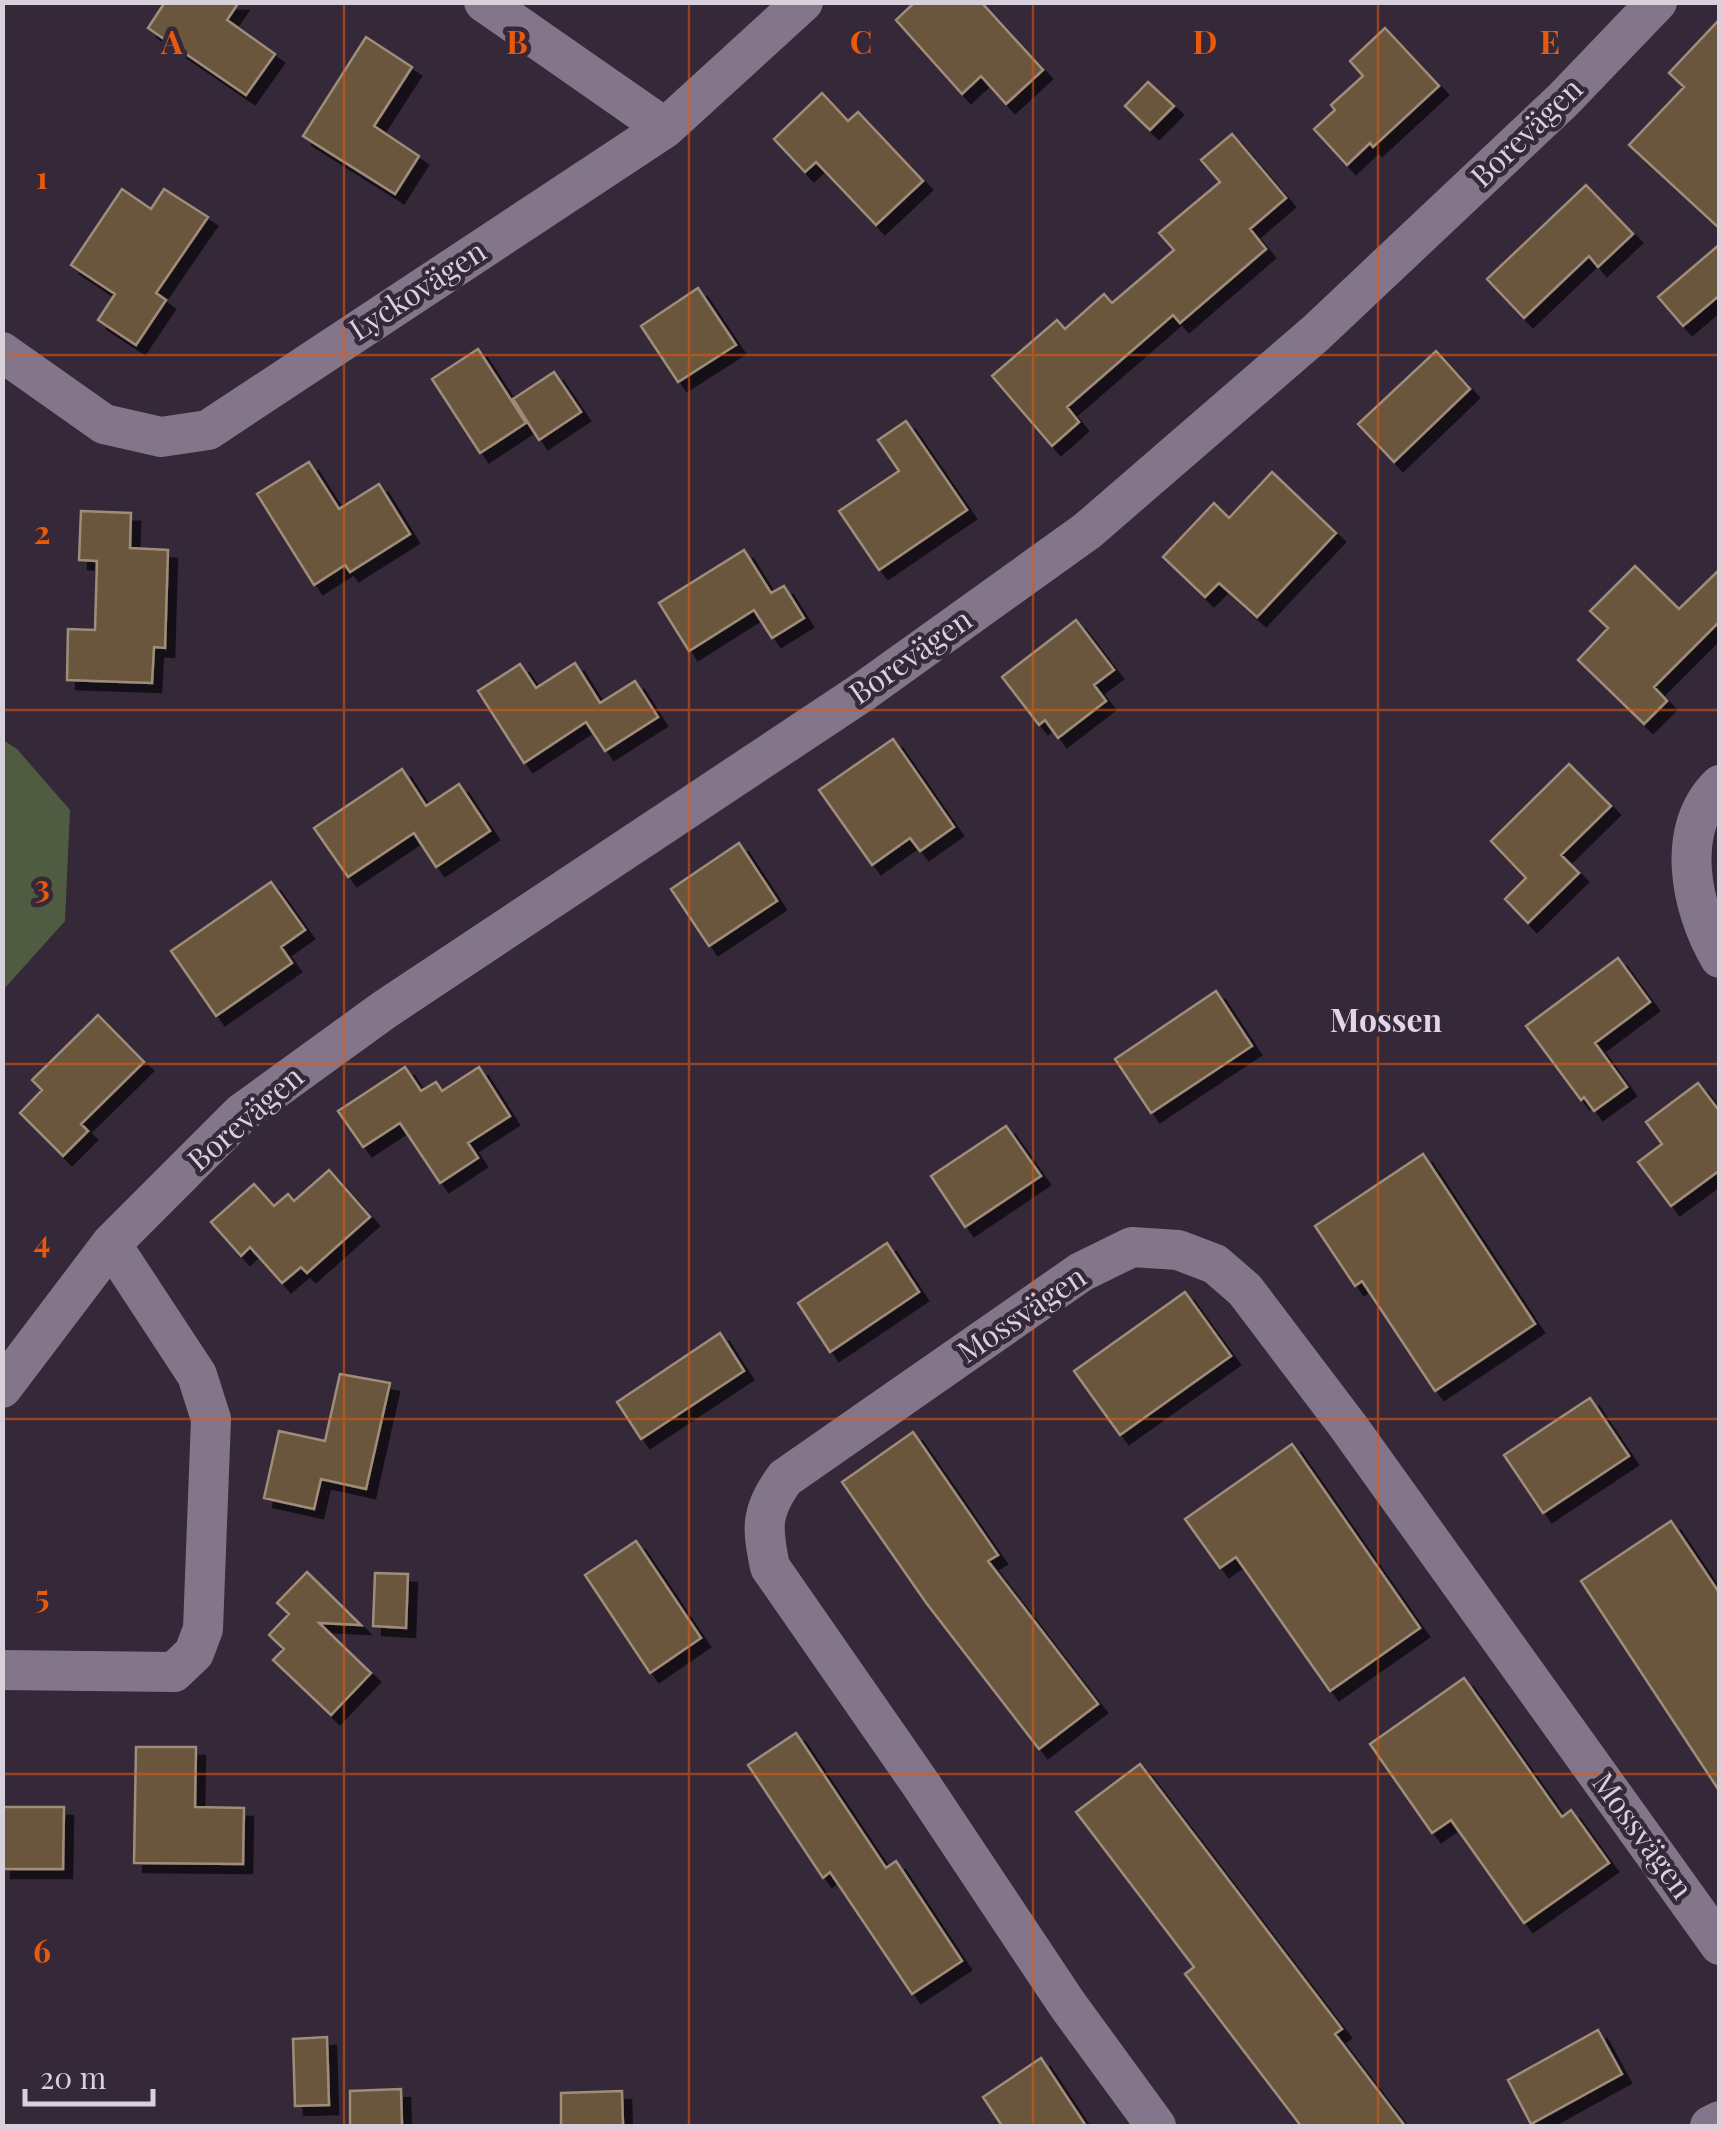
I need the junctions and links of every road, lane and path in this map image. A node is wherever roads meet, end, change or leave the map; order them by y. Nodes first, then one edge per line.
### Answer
1 (484, 2) edge
2 (803, 2) edge
3 (1657, 2) edge
4 (665, 128) junction
5 (2, 352) edge
6 (1720, 785) edge
7 (1720, 958) edge
8 (111, 1244) junction
9 (2, 1388) edge
10 (2, 1670) edge
11 (1720, 1945) edge
12 (1720, 2121) edge
13 (1156, 2126) edge
14 (1710, 2126) edge

1 - 4 street
2 - 4 street, Lyckovägen
3 - 8 street, Borevägen
4 - 5 street, Lyckovägen
6 - 7 street
8 - 9 street, Borevägen
8 - 10 street
11 - 13 street, Mossvägen
12 - 14 street

